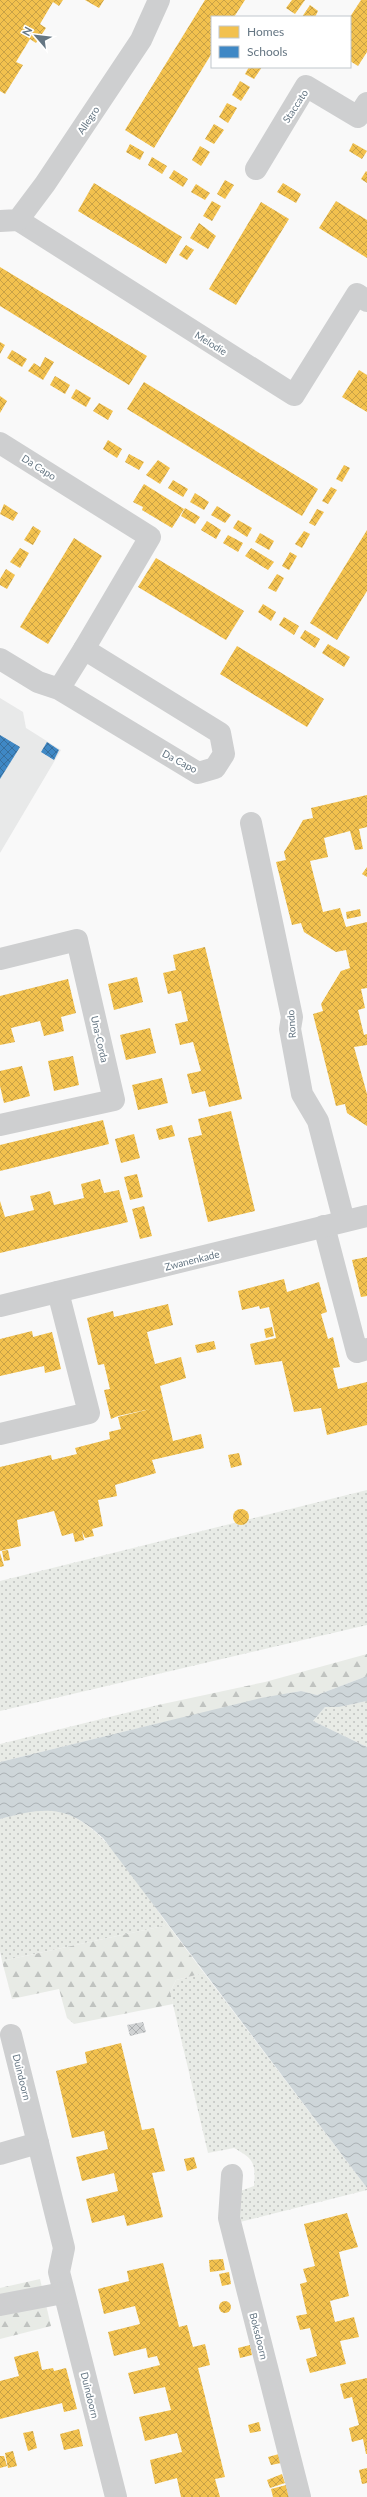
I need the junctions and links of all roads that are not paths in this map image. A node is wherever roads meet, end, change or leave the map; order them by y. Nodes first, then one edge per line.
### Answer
1 (159, 0) edge
2 (367, 103) edge
3 (256, 169) dead end
4 (9, 221) edge
5 (367, 301) edge
6 (0, 443) edge
7 (84, 649) junction
8 (0, 659) edge
9 (59, 689) junction
10 (251, 823) dead end
11 (0, 959) edge
12 (0, 1125) edge
13 (367, 1216) edge
14 (334, 1224) junction
15 (58, 1292) junction
16 (0, 1306) edge
17 (367, 1349) edge
18 (0, 1434) edge
19 (11, 2035) dead end
20 (38, 2143) junction
21 (0, 2154) edge
22 (232, 2175) dead end
23 (64, 2293) junction
24 (0, 2305) edge
25 (116, 2497) edge
26 (300, 2497) edge

1 - 4 street, Allegro
2 - 3 street, Staccato
4 - 5 street, Melodie
6 - 7 street, Da Capo
7 - 9 street, Da Capo
7 - 9 street, Da Capo
8 - 9 street, Da Capo
10 - 14 street, Rondo
11 - 12 street, Una-Corda
13 - 14 street, Zwanenkade
14 - 15 street, Zwanenkade
14 - 17 street
15 - 16 street, Zwanenkade
15 - 18 street
19 - 20 street, Duindoorn
20 - 21 street
20 - 23 street, Duindoorn
22 - 26 street, Boksdoorn
23 - 24 street
23 - 25 street, Duindoorn

